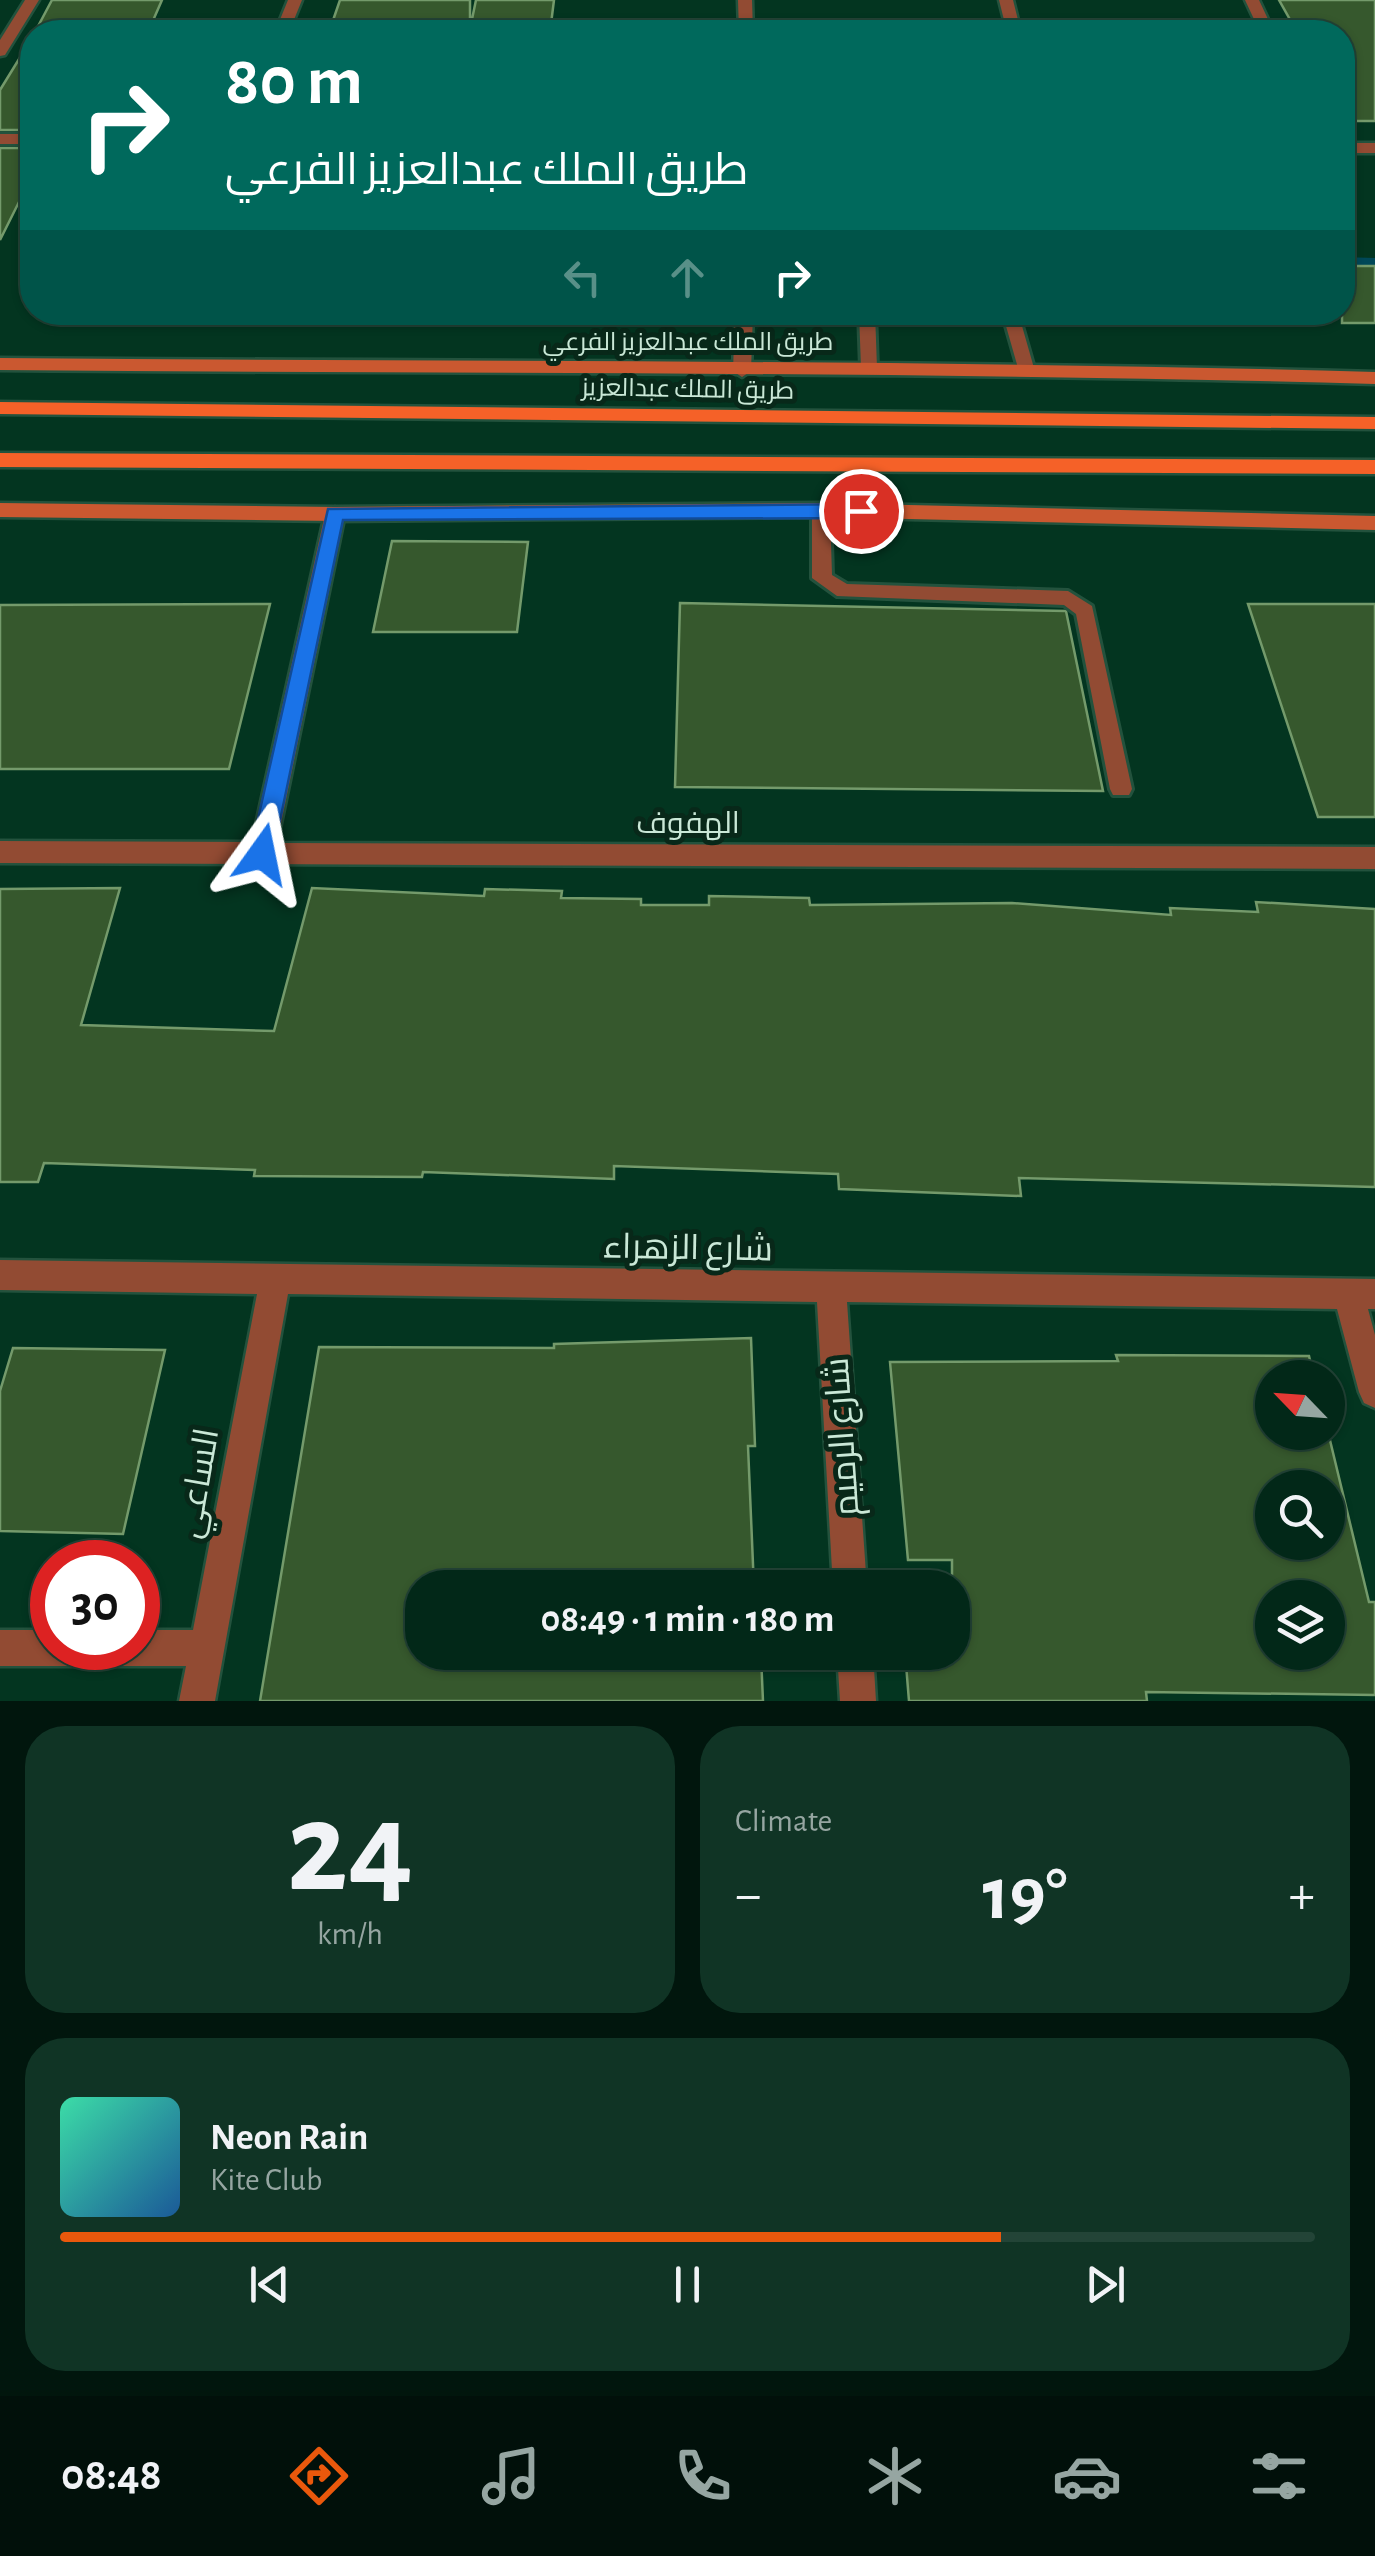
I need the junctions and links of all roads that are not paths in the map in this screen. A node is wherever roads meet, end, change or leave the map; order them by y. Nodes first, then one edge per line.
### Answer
1 (32, 0) edge
2 (0, 52) edge
3 (1370, 148) edge
4 (1375, 167) edge
5 (744, 325) edge
6 (868, 325) edge
7 (1014, 325) edge
8 (0, 364) edge
9 (869, 368) junction
10 (1026, 368) junction
11 (742, 371) junction
12 (1375, 378) edge
13 (0, 408) edge
14 (1375, 423) edge
15 (0, 460) edge
16 (1375, 467) edge
17 (0, 510) edge
18 (821, 510) junction
19 (335, 514) junction
20 (1375, 523) edge
21 (1121, 789) dead end
22 (0, 852) edge
23 (262, 854) junction
24 (1375, 858) edge
25 (0, 1275) edge
26 (275, 1278) junction
27 (831, 1287) junction
28 (1362, 1294) edge
29 (1375, 1392) edge
30 (849, 1570) edge
31 (0, 1648) edge
32 (207, 1648) junction
33 (855, 1670) edge
34 (197, 1701) edge
35 (858, 1701) edge

1 - 2 street
3 - 4 street
5 - 11 street
6 - 9 lane
7 - 10 lane
8 - 11 main road, طريق الملك عبدالعزيز الفرعي
9 - 10 main road, طريق الملك عبدالعزيز الفرعي
9 - 11 main road, طريق الملك عبدالعزيز الفرعي
10 - 12 main road, طريق الملك عبدالعزيز الفرعي
13 - 14 main road, طريق الملك عبدالعزيز
15 - 16 main road
17 - 19 main road
18 - 19 main road
18 - 20 main road
18 - 21 lane
19 - 23 street
22 - 23 street, الهفوف
23 - 24 street, الهفوف
25 - 26 street, شارع الزهراء
26 - 27 street, شارع الزهراء
26 - 32 street, الساعي
27 - 28 street, شارع الزهراء
27 - 30 street, شارع الرميم
28 - 29 street
31 - 32 street
32 - 34 street, الساعي
33 - 35 street

